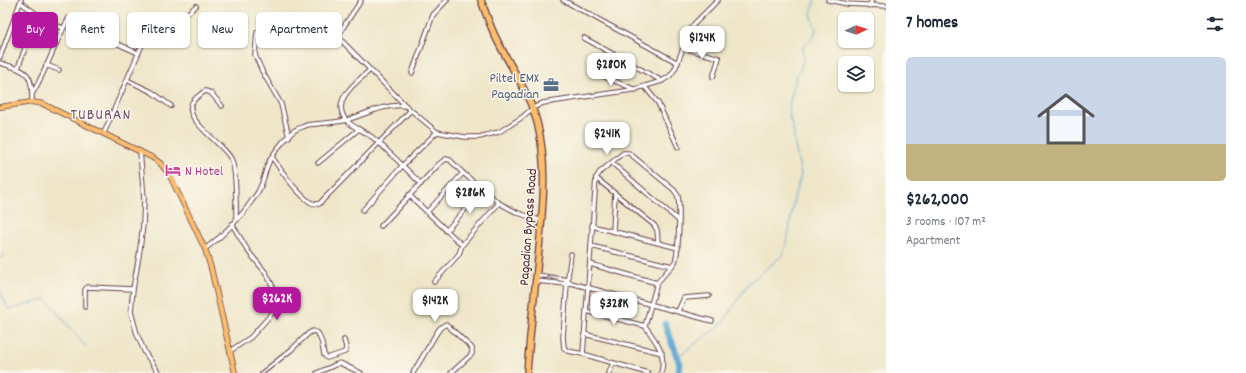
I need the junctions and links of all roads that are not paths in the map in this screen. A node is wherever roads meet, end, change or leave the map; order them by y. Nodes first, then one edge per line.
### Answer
1 (362, 0) edge
2 (447, 0) edge
3 (481, 0) edge
4 (563, 0) edge
5 (718, 0) edge
6 (828, 0) edge
7 (872, 0) edge
8 (20, 1) edge
9 (196, 6) dead end
10 (869, 6) junction
11 (886, 6) edge
12 (34, 12) edge
13 (189, 12) edge
14 (66, 23) edge
15 (58, 26) edge
16 (63, 28) junction
17 (584, 38) dead end
18 (119, 44) edge
19 (256, 44) edge
20 (25, 48) edge
21 (140, 48) edge
22 (684, 48) junction
23 (138, 53) junction
24 (0, 57) edge
25 (0, 63) edge
26 (678, 63) junction
27 (46, 65) junction
28 (18, 68) junction
29 (59, 70) dead end
30 (370, 70) junction
31 (592, 71) dead end
32 (412, 73) dead end
33 (713, 76) dead end
34 (127, 80) junction
35 (662, 81) junction
36 (645, 87) junction
37 (636, 90) junction
38 (32, 94) junction
39 (32, 102) junction
40 (171, 106) dead end
41 (222, 106) dead end
42 (406, 106) junction
43 (0, 107) edge
44 (533, 108) junction
45 (411, 110) junction
46 (346, 120) junction
47 (359, 129) junction
48 (437, 132) junction
49 (104, 133) junction
50 (289, 137) junction
51 (379, 144) junction
52 (678, 147) dead end
53 (140, 151) junction
54 (272, 156) junction
55 (318, 163) dead end
56 (612, 163) junction
57 (403, 165) junction
58 (462, 173) junction
59 (596, 178) junction
60 (421, 184) junction
61 (482, 189) junction
62 (615, 194) junction
63 (409, 195) junction
64 (499, 203) junction
65 (363, 210) dead end
66 (427, 212) junction
67 (236, 220) junction
68 (678, 220) junction
69 (542, 221) junction
70 (232, 224) junction
71 (381, 226) dead end
72 (592, 226) junction
73 (446, 231) junction
74 (613, 231) junction
75 (658, 242) junction
76 (462, 246) junction
77 (591, 246) junction
78 (678, 248) junction
79 (205, 249) junction
80 (571, 254) dead end
81 (590, 264) junction
82 (672, 266) junction
83 (537, 278) junction
84 (568, 280) junction
85 (434, 282) dead end
86 (657, 283) junction
87 (569, 284) junction
88 (588, 288) junction
89 (132, 289) junction
90 (709, 296) dead end
91 (650, 304) junction
92 (85, 307) dead end
93 (586, 311) junction
94 (678, 311) junction
95 (712, 321) dead end
96 (646, 326) junction
97 (584, 334) junction
98 (344, 340) dead end
99 (230, 351) junction
100 (662, 352) junction
101 (582, 354) junction
102 (613, 363) junction
103 (158, 373) edge
104 (235, 373) edge
105 (262, 373) edge
106 (318, 373) edge
107 (361, 373) edge
108 (413, 373) edge
109 (451, 373) edge
110 (527, 373) edge
111 (609, 373) edge
112 (648, 373) edge
113 (661, 373) edge

1 - 30 street
2 - 32 street
3 - 44 highway, Pagadian Bypass Road
4 - 26 street
5 - 22 street
6 - 10 street
7 - 10 street
8 - 12 street
8 - 24 street
9 - 13 street
10 - 11 street
14 - 16 street
15 - 16 street
16 - 27 street
17 - 35 street
18 - 23 street
19 - 50 street
20 - 28 street
21 - 23 street
22 - 26 street
22 - 33 street
23 - 34 street
25 - 28 street
26 - 35 street
27 - 29 street
27 - 38 street
28 - 38 street
30 - 42 street
30 - 46 street
31 - 37 street
34 - 40 street
34 - 49 street
35 - 36 street
36 - 37 street
36 - 52 street
37 - 44 street
38 - 39 street
39 - 43 main road
39 - 49 main road
41 - 67 street
42 - 45 street
42 - 46 street
44 - 48 street
44 - 69 highway, Pagadian Bypass Road
45 - 48 street
45 - 51 street
46 - 47 street
46 - 50 street
47 - 51 street
47 - 55 street
48 - 57 street
49 - 53 main road
50 - 54 street
51 - 54 street
51 - 57 street
53 - 79 main road
53 - 89 street
54 - 67 street
56 - 59 street
56 - 68 street
56 - 68 street
57 - 60 street
57 - 65 street
58 - 60 street
58 - 61 street
58 - 66 street
59 - 62 street
59 - 72 street
60 - 63 street
61 - 64 street
61 - 73 street
62 - 74 street
62 - 75 street
63 - 66 street
63 - 71 street
64 - 69 street
64 - 76 street
66 - 73 street
67 - 70 street
68 - 78 street
69 - 83 highway, Pagadian Bypass Road
70 - 79 street
70 - 99 street
72 - 74 street
72 - 77 street
73 - 76 street
74 - 75 street
75 - 78 street
76 - 85 street
77 - 81 street
77 - 82 street
78 - 82 street
79 - 99 main road
80 - 84 street
81 - 86 street
81 - 88 street
82 - 86 street
84 -> 83 street
83 - 87 street
83 - 110 highway, Pagadian Bypass Road
84 - 87 street
86 - 91 street
87 - 88 street
87 - 101 street
88 - 91 street
88 - 93 street
89 - 92 street
89 - 103 street
90 - 94 street
91 - 94 street
91 - 96 street
93 - 96 street
93 - 97 street
94 - 95 street
96 - 100 street
97 - 100 street
97 - 101 street
98 - 105 street
99 - 104 main road
100 - 113 street
101 - 102 street
102 - 111 street
102 - 112 street
106 - 107 street
108 - 109 street

